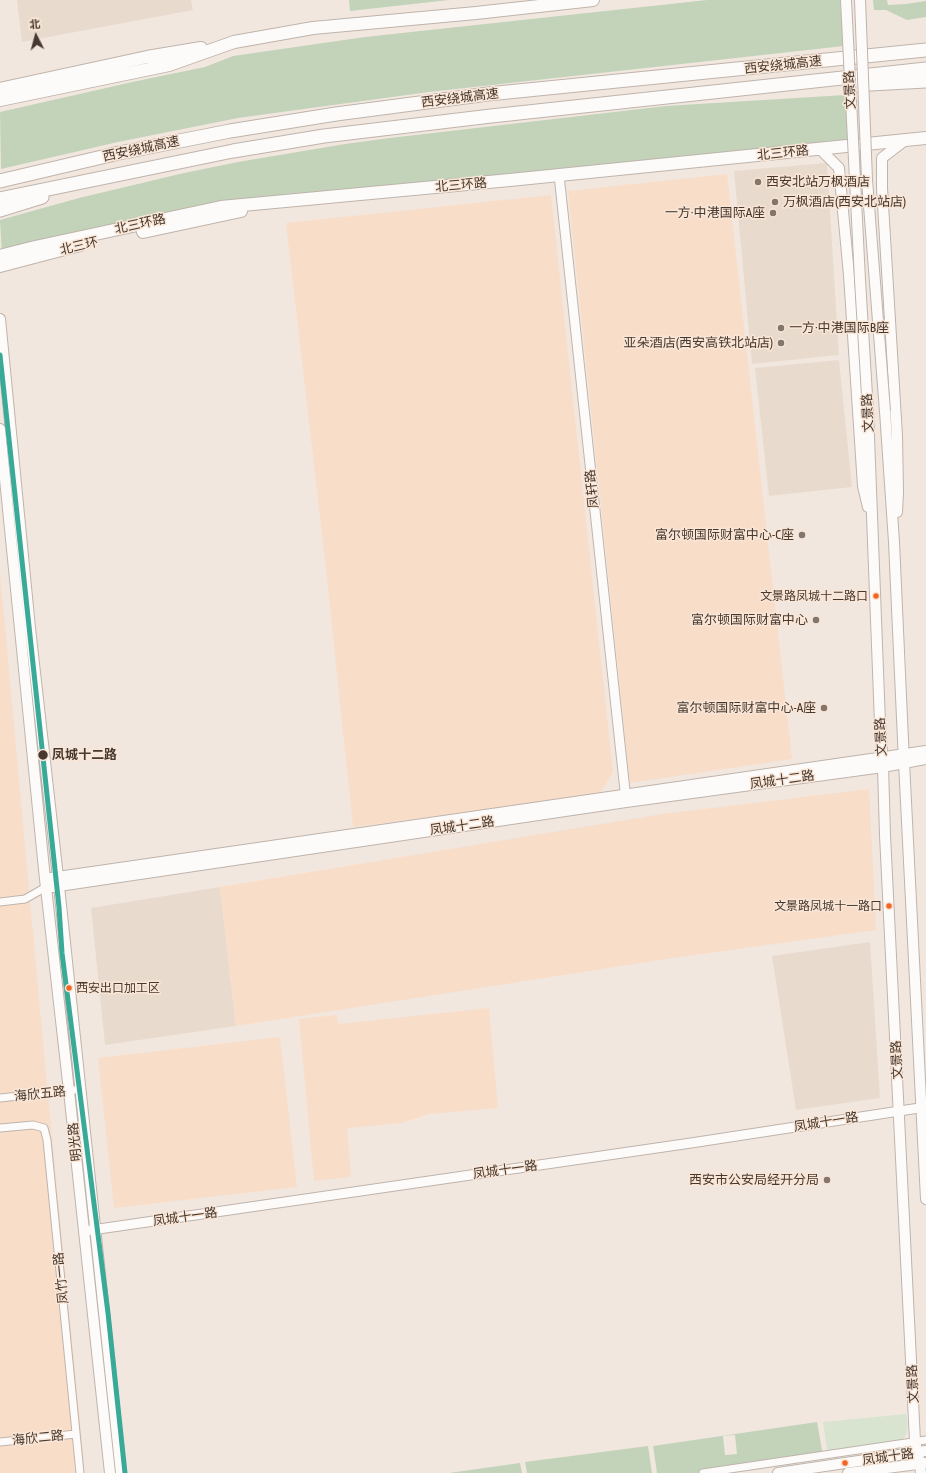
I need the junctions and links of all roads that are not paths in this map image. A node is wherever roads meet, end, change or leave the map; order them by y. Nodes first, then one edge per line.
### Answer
1 (593, 0) edge
2 (846, 0) edge
3 (860, 0) edge
4 (234, 42) junction
5 (923, 50) edge
6 (926, 68) edge
7 (926, 81) edge
8 (0, 89) edge
9 (664, 97) junction
10 (0, 100) edge
11 (926, 138) edge
12 (904, 141) junction
13 (821, 150) junction
14 (559, 175) junction
15 (0, 181) edge
16 (9, 200) edge
17 (275, 202) junction
18 (0, 210) edge
19 (0, 256) edge
20 (0, 266) edge
21 (0, 320) edge
22 (0, 429) edge
23 (874, 531) junction
24 (894, 542) junction
25 (926, 751) edge
26 (904, 758) junction
27 (926, 759) edge
28 (882, 762) junction
29 (625, 798) junction
30 (59, 881) junction
31 (46, 883) junction
32 (0, 902) edge
33 (75, 1090) junction
34 (0, 1098) edge
35 (924, 1107) edge
36 (899, 1111) junction
37 (0, 1128) edge
38 (926, 1199) edge
39 (90, 1231) junction
40 (76, 1434) junction
41 (926, 1440) edge
42 (915, 1441) junction
43 (0, 1442) edge
44 (922, 1452) edge
45 (922, 1467) edge
46 (80, 1473) edge
47 (110, 1473) edge
48 (121, 1473) edge
49 (703, 1473) edge
50 (778, 1473) edge
51 (848, 1473) edge

1 - 4 highway
2 - 23 main road, 文景路, bridge
3 - 24 main road, 文景路, bridge
4 - 8 highway
4 - 10 highway
5 - 15 highway, 西安绕城高速
6 - 9 highway, 西安绕城高速
7 - 9 highway
9 - 16 highway, 西安绕城高速
11 - 12 highway, 北三环路
12 - 13 highway, 北三环路
12 - 24 main road
13 - 14 highway, 北三环路
13 - 23 main road
14 - 17 highway, 北三环路
14 - 29 street, 凤轩路
16 - 18 highway, 西安绕城高速
17 - 19 highway, 北三环路
17 - 20 highway, 北三环
21 - 30 main road, 明光路
22 - 31 main road, 明光路
23 - 28 main road, 文景路
24 - 26 main road, 文景路
25 - 26 main road, 凤城十二路
26 - 27 main road, 凤城十二路
26 - 28 main road, 凤城十二路
26 - 35 main road, 文景路
28 - 29 main road, 凤城十二路
28 - 36 main road, 文景路
29 - 30 main road, 凤城十二路
30 - 31 main road, 凤城十二路
30 - 33 main road, 明光路
31 - 32 street, 凤城十二路
31 - 33 main road, 明光路
33 - 34 street, 海欣五路
33 - 39 main road, 明光路
35 - 36 street, 凤城十一路
35 - 38 main road, 文景路
36 - 39 street, 凤城十一路
36 - 42 main road, 文景路
37 - 40 street, 凤竹一路
39 - 47 main road, 明光路
39 - 48 main road, 明光路
40 - 43 street, 海欣二路
40 - 46 street, 凤竹一路
41 - 42 street
42 - 44 main road, 文景路
42 - 49 street
44 - 45 main road, 文景路
44 - 50 main road, 凤城十路
45 - 51 main road, 凤城十路

